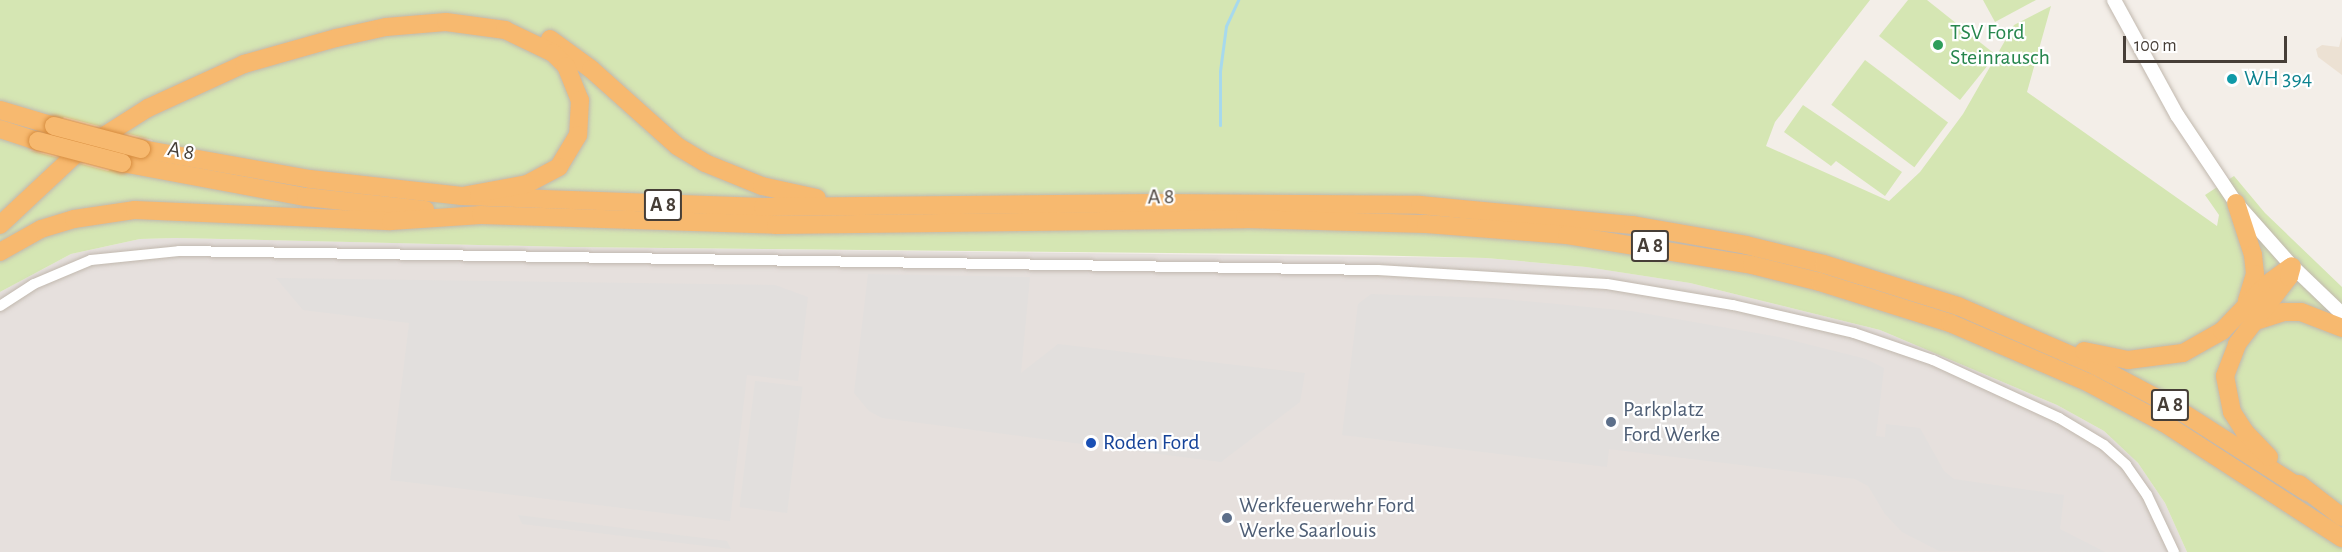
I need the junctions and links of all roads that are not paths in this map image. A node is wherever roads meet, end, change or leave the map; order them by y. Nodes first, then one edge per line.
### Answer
1 (2114, 0) edge
2 (0, 110) edge
3 (0, 129) edge
4 (462, 196) junction
5 (2236, 202) junction
6 (864, 206) junction
7 (0, 213) edge
8 (481, 215) junction
9 (0, 225) edge
10 (0, 252) edge
11 (2292, 266) junction
12 (0, 306) edge
13 (2342, 314) edge
14 (2249, 315) junction
15 (2342, 328) edge
16 (2024, 333) junction
17 (2307, 492) junction
18 (2342, 517) edge
19 (2342, 538) edge
20 (2174, 552) edge

1 - 5 street
2 - 4 highway, A 8, bridge
3 - 8 highway, A 8 / A 8, bridge
4 - 6 highway, A 8 / A 8
4 - 9 highway
5 - 11 street
5 - 14 highway
6 - 7 highway
6 - 16 highway, A 8 / A 8
8 - 10 highway
8 - 19 highway, A 8 / A 8
11 - 13 street
11 - 14 highway
12 - 20 street
14 - 15 highway
14 - 16 highway
14 - 17 highway
16 - 17 highway, A 8 / A 8
17 - 18 highway, A 8

